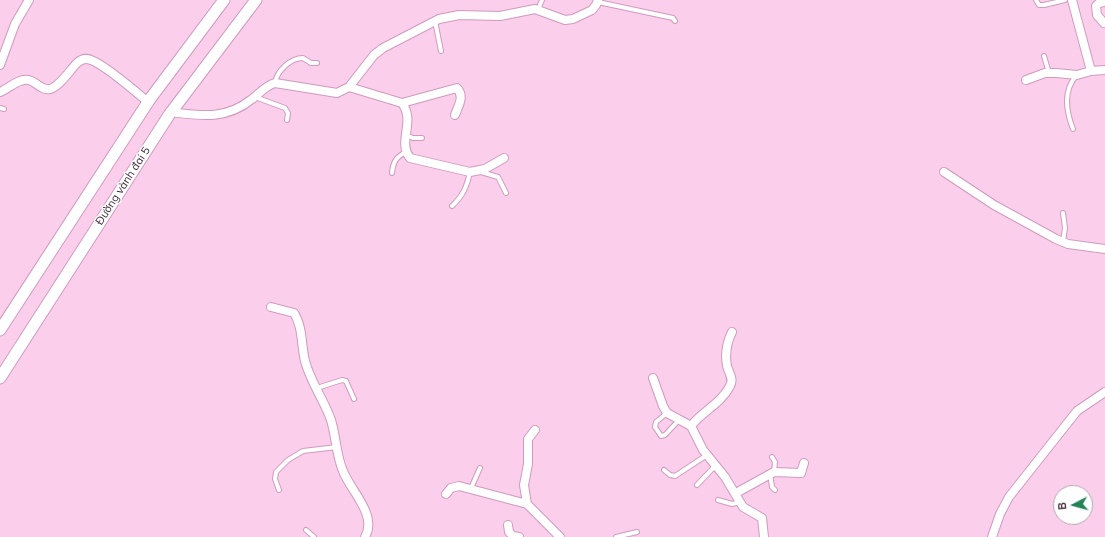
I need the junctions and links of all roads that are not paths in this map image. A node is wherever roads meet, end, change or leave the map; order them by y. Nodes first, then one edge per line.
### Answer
1 (28, 0) edge
2 (224, 0) edge
3 (256, 0) edge
4 (542, 0) edge
5 (1036, 0) edge
6 (1065, 0) edge
7 (1072, 0) edge
8 (598, 1) edge
9 (1105, 2) edge
10 (537, 10) junction
11 (435, 21) junction
12 (675, 22) dead end
13 (1104, 23) dead end
14 (441, 51) dead end
15 (1, 56) edge
16 (1044, 56) dead end
17 (317, 63) dead end
18 (0, 65) edge
19 (1105, 70) edge
20 (1091, 71) junction
21 (1049, 73) junction
22 (1077, 75) junction
23 (1026, 80) dead end
24 (275, 83) junction
25 (349, 87) junction
26 (0, 92) edge
27 (255, 97) junction
28 (148, 102) junction
29 (402, 103) junction
30 (171, 112) junction
31 (455, 115) dead end
32 (287, 120) dead end
33 (1073, 129) dead end
34 (406, 135) junction
35 (422, 138) dead end
36 (406, 152) junction
37 (504, 158) dead end
38 (474, 172) junction
39 (944, 172) dead end
40 (392, 173) dead end
41 (506, 193) dead end
42 (452, 206) dead end
43 (1063, 213) dead end
44 (1063, 242) junction
45 (1105, 249) edge
46 (272, 307) dead end
47 (0, 330) edge
48 (732, 332) dead end
49 (0, 378) edge
50 (653, 378) dead end
51 (317, 388) junction
52 (1105, 392) edge
53 (354, 399) dead end
54 (667, 413) junction
55 (679, 419) junction
56 (691, 426) junction
57 (535, 430) dead end
58 (337, 447) junction
59 (707, 455) junction
60 (772, 457) dead end
61 (804, 464) dead end
62 (715, 466) junction
63 (480, 468) dead end
64 (664, 470) dead end
65 (772, 472) junction
66 (697, 485) dead end
67 (471, 488) junction
68 (279, 490) dead end
69 (775, 490) dead end
70 (736, 493) junction
71 (446, 494) dead end
72 (718, 500) dead end
73 (741, 502) junction
74 (527, 504) junction
75 (508, 525) dead end
76 (306, 530) dead end
77 (637, 532) dead end
78 (314, 537) edge
79 (365, 537) edge
80 (519, 537) edge
81 (560, 537) edge
82 (616, 537) edge
83 (764, 537) edge
84 (992, 537) edge

1 - 15 street
2 - 28 main road
3 - 30 main road, Đường vành đai 5
4 - 10 lane
5 - 6 lane
7 - 20 street
8 - 10 street
8 - 12 lane
9 - 13 street
10 - 11 street
11 - 14 lane
11 - 25 street
15 - 18 street
16 - 21 lane
17 - 24 lane
19 - 20 street
20 - 22 street
21 - 22 street
21 - 23 street
22 - 33 lane
24 - 25 street
24 - 27 street
25 - 29 street
26 - 28 street
27 - 30 street
27 - 32 lane
28 - 47 main road
29 - 31 street
29 - 34 street
30 - 49 main road, Đường vành đai 5
34 - 35 lane
34 - 36 street
36 - 38 street
36 - 40 lane
37 - 38 street
38 - 41 lane
38 - 42 lane
39 - 44 street
43 - 44 lane
44 - 45 street
46 - 51 street
48 - 56 street
50 - 54 street
51 - 53 lane
51 - 58 street
52 - 84 street
54 - 55 street
54 - 55 lane
55 - 56 street
56 - 59 street
57 - 74 street
58 - 68 lane
58 - 79 street
59 - 62 street
59 - 64 lane
60 - 65 lane
61 - 65 street
62 - 66 lane
62 - 70 street
63 - 67 lane
65 - 69 lane
65 - 70 street
67 - 71 street
67 - 74 street
70 - 73 street
72 - 73 lane
73 - 83 street
74 - 81 street
75 - 80 street
76 - 78 lane
77 - 82 lane

